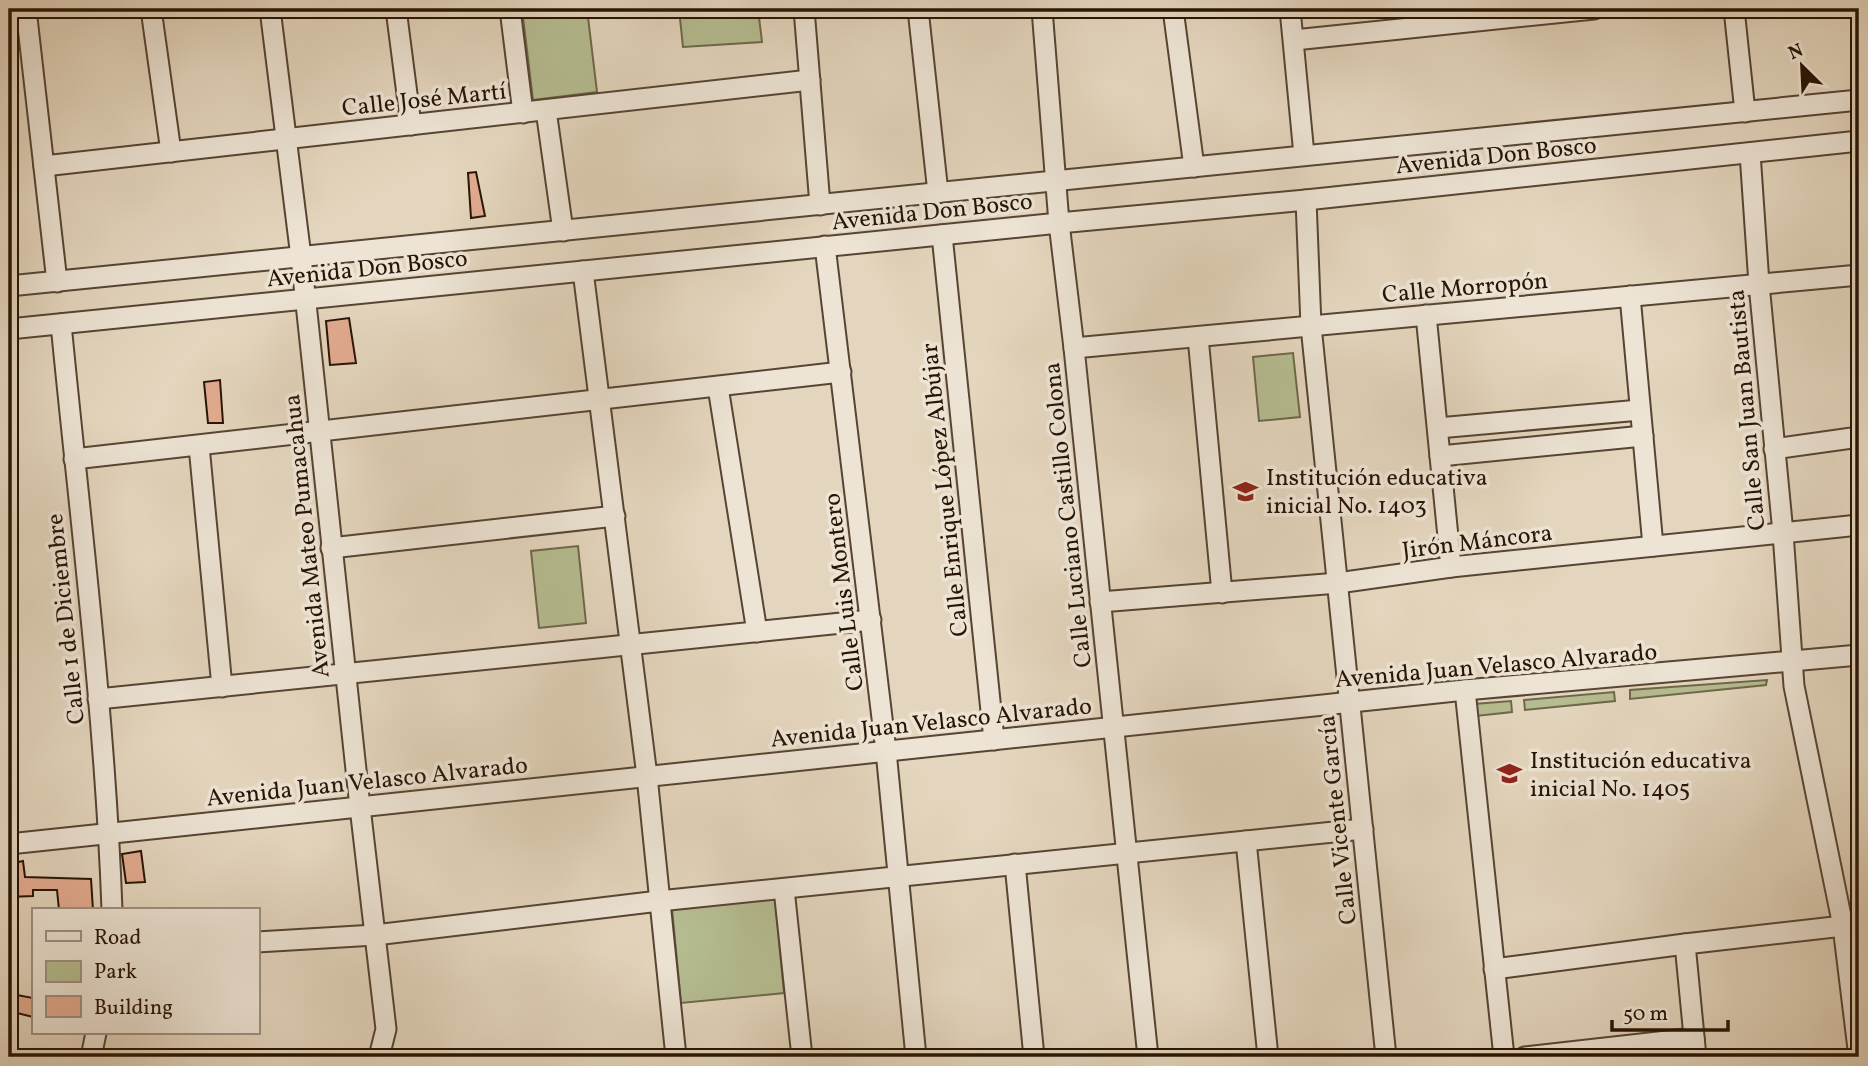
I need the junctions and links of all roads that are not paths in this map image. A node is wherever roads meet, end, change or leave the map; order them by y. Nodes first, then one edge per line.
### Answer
1 (26, 9) edge
2 (151, 9) edge
3 (270, 9) edge
4 (396, 9) edge
5 (510, 9) edge
6 (804, 9) edge
7 (918, 9) edge
8 (1042, 9) edge
9 (1173, 9) edge
10 (1290, 9) edge
11 (1594, 9) edge
12 (1734, 9) edge
13 (1293, 40) junction
14 (810, 80) junction
15 (1859, 100) edge
16 (546, 110) junction
17 (1745, 112) junction
18 (523, 113) junction
19 (411, 125) junction
20 (285, 139) junction
21 (1859, 141) edge
22 (171, 152) junction
23 (1750, 153) junction
24 (1304, 155) junction
25 (44, 166) junction
26 (1194, 167) junction
27 (1056, 180) junction
28 (938, 193) junction
29 (1306, 200) junction
30 (820, 205) junction
31 (1059, 223) junction
32 (563, 231) junction
33 (942, 234) junction
34 (825, 246) junction
35 (301, 257) junction
36 (583, 271) junction
37 (1859, 275) edge
38 (57, 282) junction
39 (1759, 284) junction
40 (9, 286) edge
41 (1630, 296) junction
42 (304, 299) junction
43 (1426, 315) junction
44 (61, 324) junction
45 (1311, 326) junction
46 (9, 329) edge
47 (1198, 337) junction
48 (1074, 348) junction
49 (841, 372) junction
50 (718, 387) junction
51 (600, 401) junction
52 (1640, 410) junction
53 (1437, 428) junction
54 (319, 433) junction
55 (1643, 436) junction
56 (1859, 437) edge
57 (200, 446) junction
58 (1774, 449) junction
59 (1440, 456) junction
60 (74, 459) junction
61 (615, 516) junction
62 (1859, 525) edge
63 (1783, 533) junction
64 (1653, 546) junction
65 (331, 548) junction
66 (1451, 567) junction
67 (1338, 583) junction
68 (1222, 593) junction
69 (1100, 602) junction
70 (871, 620) junction
71 (757, 632) junction
72 (631, 645) junction
73 (1859, 655) edge
74 (1792, 663) junction
75 (345, 675) junction
76 (222, 687) junction
77 (1465, 690) junction
78 (98, 699) junction
79 (1350, 702) junction
80 (1113, 727) junction
81 (995, 740) junction
82 (887, 751) junction
83 (647, 776) junction
84 (360, 807) junction
85 (1363, 830) junction
86 (109, 833) junction
87 (1247, 841) junction
88 (9, 844) edge
89 (1126, 853) junction
90 (1015, 864) junction
91 (898, 876) junction
92 (784, 888) junction
93 (659, 901) junction
94 (112, 908) edge
95 (1843, 926) junction
96 (375, 935) junction
97 (259, 943) edge
98 (1685, 944) junction
99 (1494, 970) junction
100 (96, 1034) edge
101 (1695, 1048) edge
102 (91, 1057) edge
103 (379, 1057) edge
104 (676, 1057) edge
105 (802, 1057) edge
106 (916, 1057) edge
107 (1034, 1057) edge
108 (1148, 1057) edge
109 (1268, 1057) edge
110 (1385, 1057) edge
111 (1504, 1057) edge
112 (1525, 1057) edge
113 (1859, 1057) edge

1 - 25 street
2 - 22 street
3 - 20 street, Avenida Mateo Pumacahua
4 - 19 street
5 - 18 street
6 - 14 street
7 - 28 street
8 - 27 street, Calle Luciano Castillo Colona
9 - 26 street
10 - 13 street
11 - 13 street
12 - 17 street
13 - 24 street
14 - 16 street, Calle José Martí
14 - 30 street
15 - 17 street, Avenida Don Bosco
16 - 18 street, Calle José Martí
16 - 32 street
17 - 24 street, Avenida Don Bosco
18 - 19 street, Calle José Martí
19 - 20 street, Calle José Martí
20 - 22 street, Calle José Martí
20 - 35 street, Avenida Mateo Pumacahua
21 - 23 street, Avenida Don Bosco
22 - 25 street, Calle José Martí
23 - 29 street, Avenida Don Bosco
23 - 39 street, Calle San Juan Bautista
24 - 26 street, Avenida Don Bosco
25 - 38 street
26 - 27 street, Avenida Don Bosco
27 - 28 street, Avenida Don Bosco
27 - 31 street, Calle Luciano Castillo Colona
28 - 30 street, Avenida Don Bosco
29 - 31 street, Avenida Don Bosco
29 - 45 street, Calle Vicente García
30 - 32 street, Avenida Don Bosco
31 - 33 street, Avenida Don Bosco
31 - 48 street, Calle Luciano Castillo Colona
32 - 35 street, Avenida Don Bosco
33 - 34 street, Avenida Don Bosco
33 - 81 street, Calle Enrique López Albújar
34 - 36 street, Avenida Don Bosco
34 - 49 street, Calle Luis Montero
35 - 38 street, Avenida Don Bosco
35 - 42 street, Avenida Mateo Pumacahua
36 - 42 street, Avenida Don Bosco
36 - 51 street
37 - 39 street, Calle Morropón
38 - 40 street, Avenida Don Bosco
39 - 41 street, Calle Morropón
39 - 58 street, Calle San Juan Bautista
41 - 43 street, Calle Morropón
41 - 52 street
42 - 44 street, Avenida Don Bosco
42 - 54 street, Avenida Mateo Pumacahua
43 - 45 street, Calle Morropón
43 - 53 street
44 - 46 street, Avenida Don Bosco
44 - 60 street, Calle 1 de Diciembre
45 - 47 street, Calle Morropón
45 - 67 street, Calle Vicente García
47 - 48 street, Calle Morropón
47 - 68 street
48 - 69 street, Calle Luciano Castillo Colona
49 - 50 street
49 - 70 street, Calle Luis Montero
50 - 51 street
50 - 71 street
51 - 54 street
51 - 61 street
52 - 53 street
52 - 55 street
53 - 59 street
54 - 57 street
54 - 65 street, Avenida Mateo Pumacahua
55 - 59 street
55 - 64 street
56 - 58 street
57 - 60 street
57 - 76 street
58 - 63 street, Calle San Juan Bautista
59 - 66 street
60 - 78 street, Calle 1 de Diciembre
61 - 65 street
61 - 72 street
62 - 63 street, Jirón Máncora
63 - 64 street, Jirón Máncora
63 - 74 street, Calle San Juan Bautista
64 - 66 street, Jirón Máncora
65 - 75 street, Avenida Mateo Pumacahua
66 - 67 street, Jirón Máncora
67 - 68 street, Jirón Máncora
67 - 79 street, Calle Vicente García
68 - 69 street, Jirón Máncora
69 - 80 street, Calle Luciano Castillo Colona
70 - 71 street
70 - 82 street, Calle Luis Montero
71 - 72 street
72 - 75 street
72 - 83 street
73 - 74 street, Avenida Juan Velasco Alvarado
74 - 77 street, Avenida Juan Velasco Alvarado
74 - 95 street, Calle San Juan Bautista
75 - 76 street
75 - 84 street, Avenida Mateo Pumacahua
76 - 78 street
77 - 79 street, Avenida Juan Velasco Alvarado
77 - 99 street
78 - 86 street, Calle 1 de Diciembre
79 - 80 street, Avenida Juan Velasco Alvarado
79 - 85 street, Calle Vicente García
80 - 81 street, Avenida Juan Velasco Alvarado
80 - 89 street, Calle Luciano Castillo Colona
81 - 82 street, Avenida Juan Velasco Alvarado
82 - 83 street, Avenida Juan Velasco Alvarado
82 - 91 street, Calle Luis Montero
83 - 84 street, Avenida Juan Velasco Alvarado
83 - 93 street
84 - 86 street, Avenida Juan Velasco Alvarado
84 - 96 street, Avenida Mateo Pumacahua
85 - 87 street
85 - 110 street, Calle Vicente García
86 - 88 street, Avenida Juan Velasco Alvarado
86 - 94 street, Calle 1 de Diciembre
87 - 89 street
87 - 109 street
89 - 90 street
89 - 108 street, Calle Luciano Castillo Colona
90 - 91 street
90 - 107 street
91 - 92 street
91 - 106 street, Calle Luis Montero
92 - 93 street
92 - 105 street
93 - 96 street
93 - 104 street
95 - 98 street
95 - 113 street, Calle San Juan Bautista
96 - 97 street
96 - 103 street, Avenida Mateo Pumacahua
98 - 99 street
98 - 101 street
99 - 111 street
100 - 102 street
101 - 112 street

